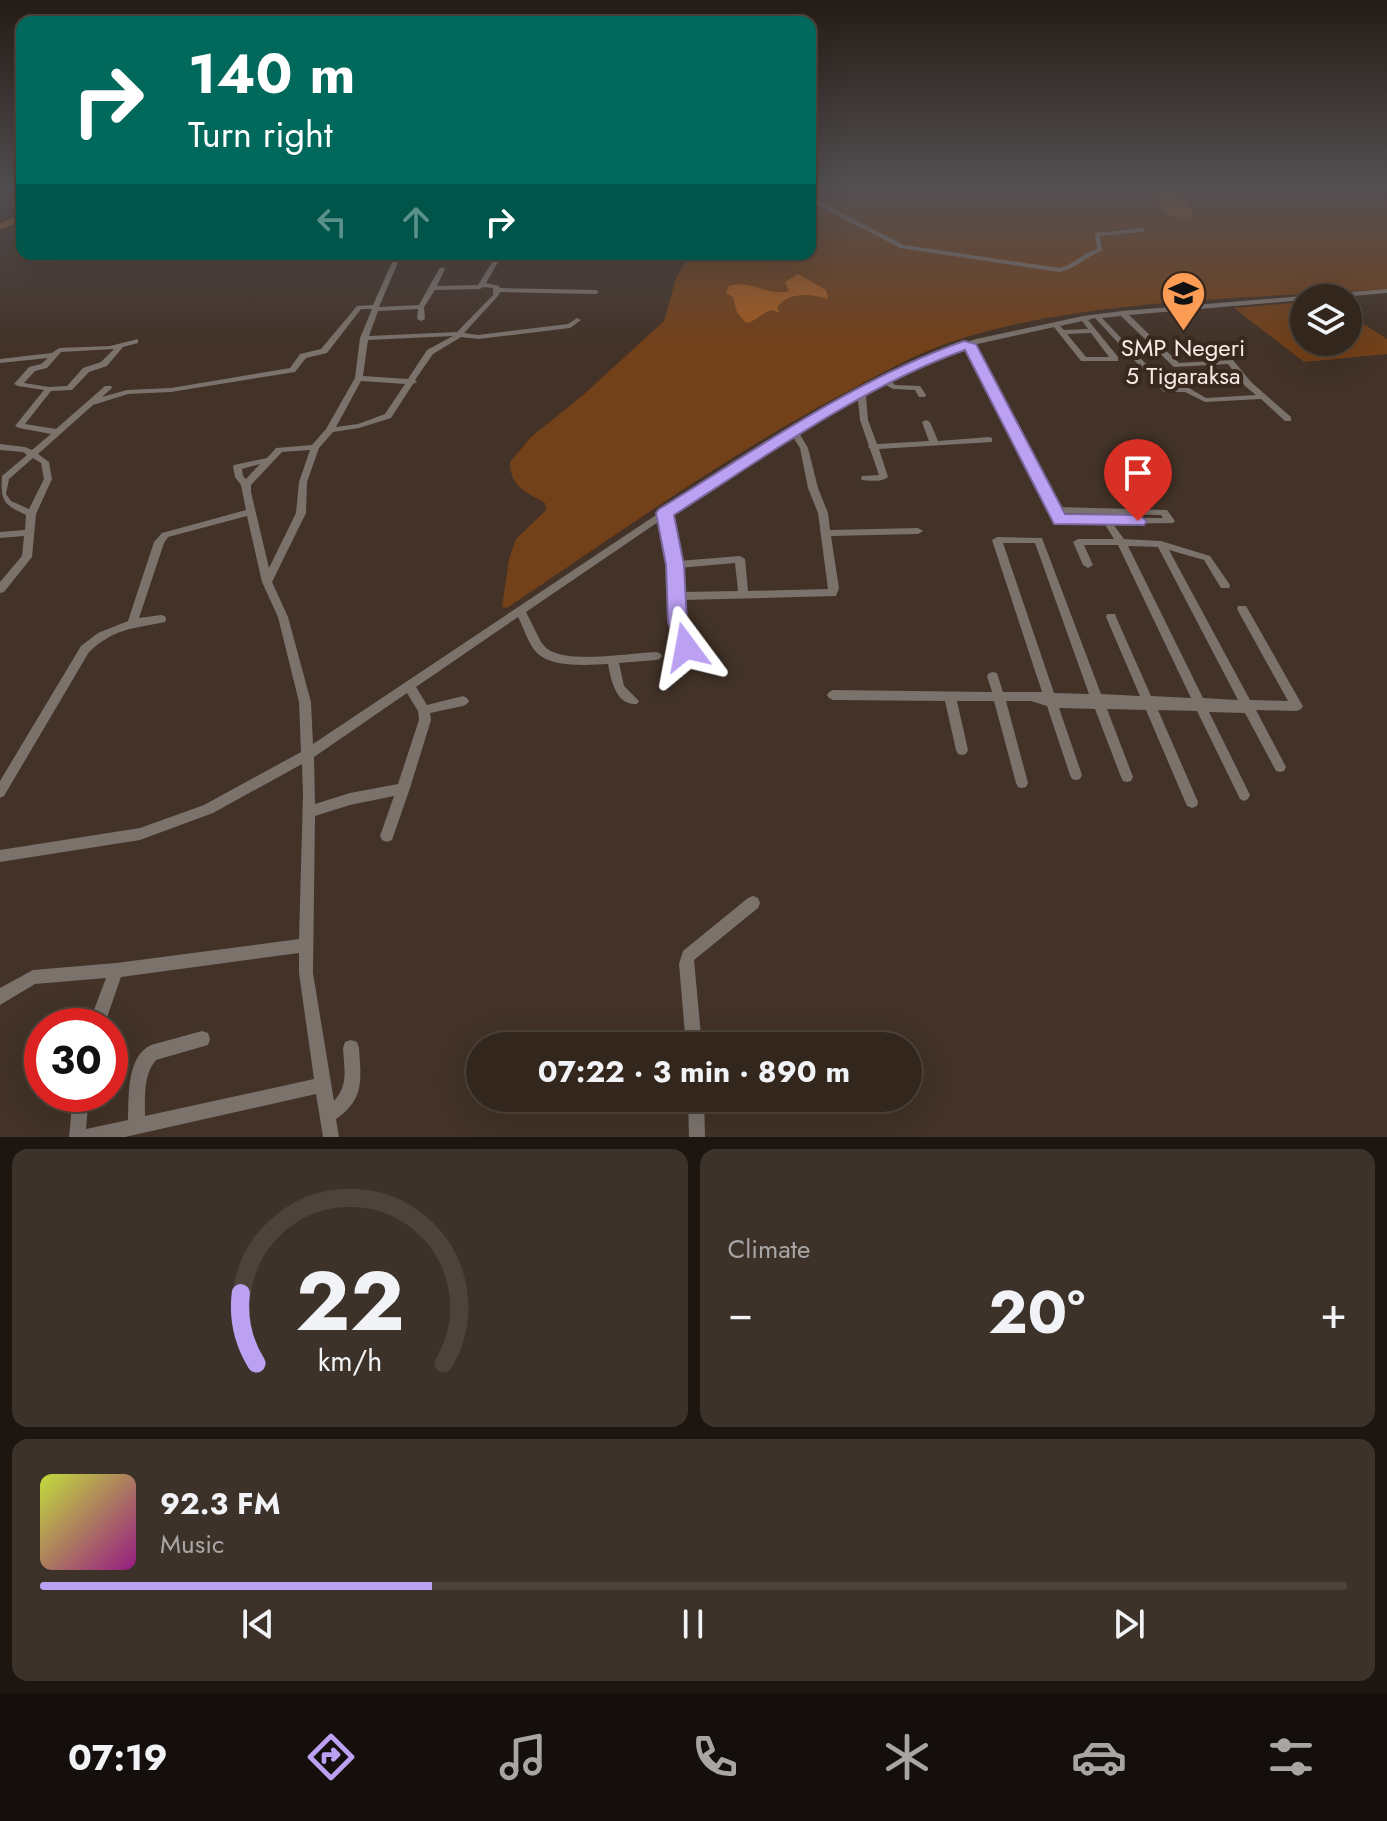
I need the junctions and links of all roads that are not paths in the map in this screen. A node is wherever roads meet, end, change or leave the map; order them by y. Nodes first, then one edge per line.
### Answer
1 (891, 241) edge
2 (1098, 241) edge
3 (396, 260) edge
4 (497, 260) edge
5 (442, 269) dead end
6 (483, 285) junction
7 (433, 288) junction
8 (498, 290) junction
9 (596, 292) dead end
10 (1385, 292) edge
11 (421, 307) junction
12 (376, 308) junction
13 (1122, 313) junction
14 (1097, 316) junction
15 (1083, 318) junction
16 (421, 319) dead end
17 (577, 320) dead end
18 (1058, 328) junction
19 (343, 329) junction
20 (1094, 331) junction
21 (366, 332) junction
22 (460, 335) junction
23 (135, 341) dead end
24 (969, 344) junction
25 (120, 347) junction
26 (52, 355) junction
27 (0, 361) edge
28 (359, 378) junction
29 (885, 380) junction
30 (413, 382) junction
31 (108, 388) dead end
32 (49, 389) junction
33 (862, 394) junction
34 (922, 395) dead end
35 (1261, 397) junction
36 (89, 404) junction
37 (1288, 419) dead end
38 (926, 422) dead end
39 (330, 430) junction
40 (57, 432) junction
41 (794, 432) junction
42 (989, 440) dead end
43 (934, 442) junction
44 (0, 447) edge
45 (315, 447) junction
46 (872, 447) junction
47 (31, 453) junction
48 (272, 459) junction
49 (865, 478) dead end
50 (246, 484) junction
51 (1055, 510) junction
52 (250, 512) junction
53 (665, 513) junction
54 (31, 514) junction
55 (1106, 520) junction
56 (918, 531) dead end
57 (28, 533) junction
58 (826, 533) junction
59 (4, 535) edge
60 (1121, 542) junction
61 (1161, 544) junction
62 (0, 547) edge
63 (675, 565) junction
64 (1088, 565) dead end
65 (267, 582) junction
66 (1225, 585) dead end
67 (0, 589) edge
68 (743, 594) junction
69 (678, 596) junction
70 (1242, 609) dead end
71 (520, 610) junction
72 (1111, 617) dead end
73 (161, 619) dead end
74 (133, 621) junction
75 (686, 647) dead end
76 (656, 656) dead end
77 (612, 658) junction
78 (993, 676) dead end
79 (409, 686) junction
80 (833, 695) dead end
81 (950, 697) junction
82 (999, 698) junction
83 (1051, 700) junction
84 (463, 701) dead end
85 (633, 701) dead end
86 (1098, 702) junction
87 (1148, 703) junction
88 (1200, 704) junction
89 (1251, 705) junction
90 (424, 710) junction
91 (962, 750) dead end
92 (305, 756) junction
93 (1280, 767) dead end
94 (1076, 775) dead end
95 (1127, 777) dead end
96 (1022, 783) dead end
97 (404, 788) junction
98 (0, 792) edge
99 (1244, 795) dead end
100 (1192, 802) dead end
101 (309, 812) junction
102 (387, 836) dead end
103 (0, 856) edge
104 (753, 903) dead end
105 (306, 945) junction
106 (116, 970) junction
107 (0, 997) edge
108 (102, 1008) edge
109 (693, 1032) edge
110 (202, 1039) dead end
111 (351, 1048) dead end
112 (322, 1085) junction
113 (79, 1112) edge
114 (696, 1112) edge
115 (329, 1114) junction
116 (136, 1124) junction
117 (77, 1137) edge
118 (87, 1137) edge
119 (331, 1137) edge
120 (697, 1137) edge

1 - 2 street
3 - 12 street
4 - 6 street
5 - 7 street
6 - 7 street
6 - 8 street
7 - 11 street
8 - 9 street
8 - 22 street
10 - 13 street
11 - 12 street
11 - 16 street
12 - 19 street
12 - 21 street
13 - 14 street
13 - 35 street
14 - 15 street
14 - 35 street
15 - 18 street
15 - 20 street
17 - 22 street
18 - 20 street
18 - 20 street
18 - 24 street
19 - 21 street
19 - 36 street
21 - 22 street
21 - 28 street
22 - 30 street
23 - 25 street
24 - 29 street
24 - 51 street
25 - 26 street
25 - 32 street
26 - 27 street
26 - 32 street
28 - 30 street
28 - 39 street
29 - 33 street
29 - 34 street
30 - 39 street
31 - 36 street
32 - 40 street
33 - 41 street
33 - 46 street
35 - 37 street
36 - 40 street
38 - 43 street
39 - 45 street
40 - 47 street
41 - 53 street
41 - 58 street
42 - 43 street
43 - 46 street
44 - 47 street
45 - 48 street
45 - 65 street
46 - 49 street
47 - 54 street
47 - 54 street
48 - 50 street
48 - 50 street
50 - 52 street
51 - 55 street
51 - 55 street
52 - 65 street
52 - 74 street
53 - 63 street
53 - 71 street
54 - 57 street
55 - 60 street
56 - 58 street
57 - 59 street
57 - 67 street
58 - 68 street
59 - 62 street
60 - 61 street
60 - 64 street
60 - 88 street
61 - 66 street
61 - 89 street
63 - 68 street
63 - 69 street
65 - 92 street
68 - 69 street
69 - 75 street
70 - 89 street
71 - 77 street
71 - 79 street
72 - 87 street
73 - 74 street
74 - 98 street
76 - 77 street
77 - 85 street
78 - 82 street
79 - 90 street
79 - 92 street
80 - 81 street
81 - 82 street
81 - 91 street
82 - 83 street
82 - 96 street
83 - 86 street
83 - 86 street
83 - 94 street
84 - 90 street
86 - 87 street
86 - 95 street
87 - 88 street
87 - 100 street
88 - 89 street
88 - 99 street
89 - 93 street
90 - 97 street
92 - 101 street
92 - 103 street
97 - 101 street
97 - 102 street
101 - 105 street
104 - 109 street
105 - 106 street
105 - 112 street
106 - 107 street
106 - 108 street
110 - 116 street
111 - 115 street
112 - 115 street
112 - 116 street
113 - 117 street
114 - 120 street
115 - 119 street
116 - 118 street

